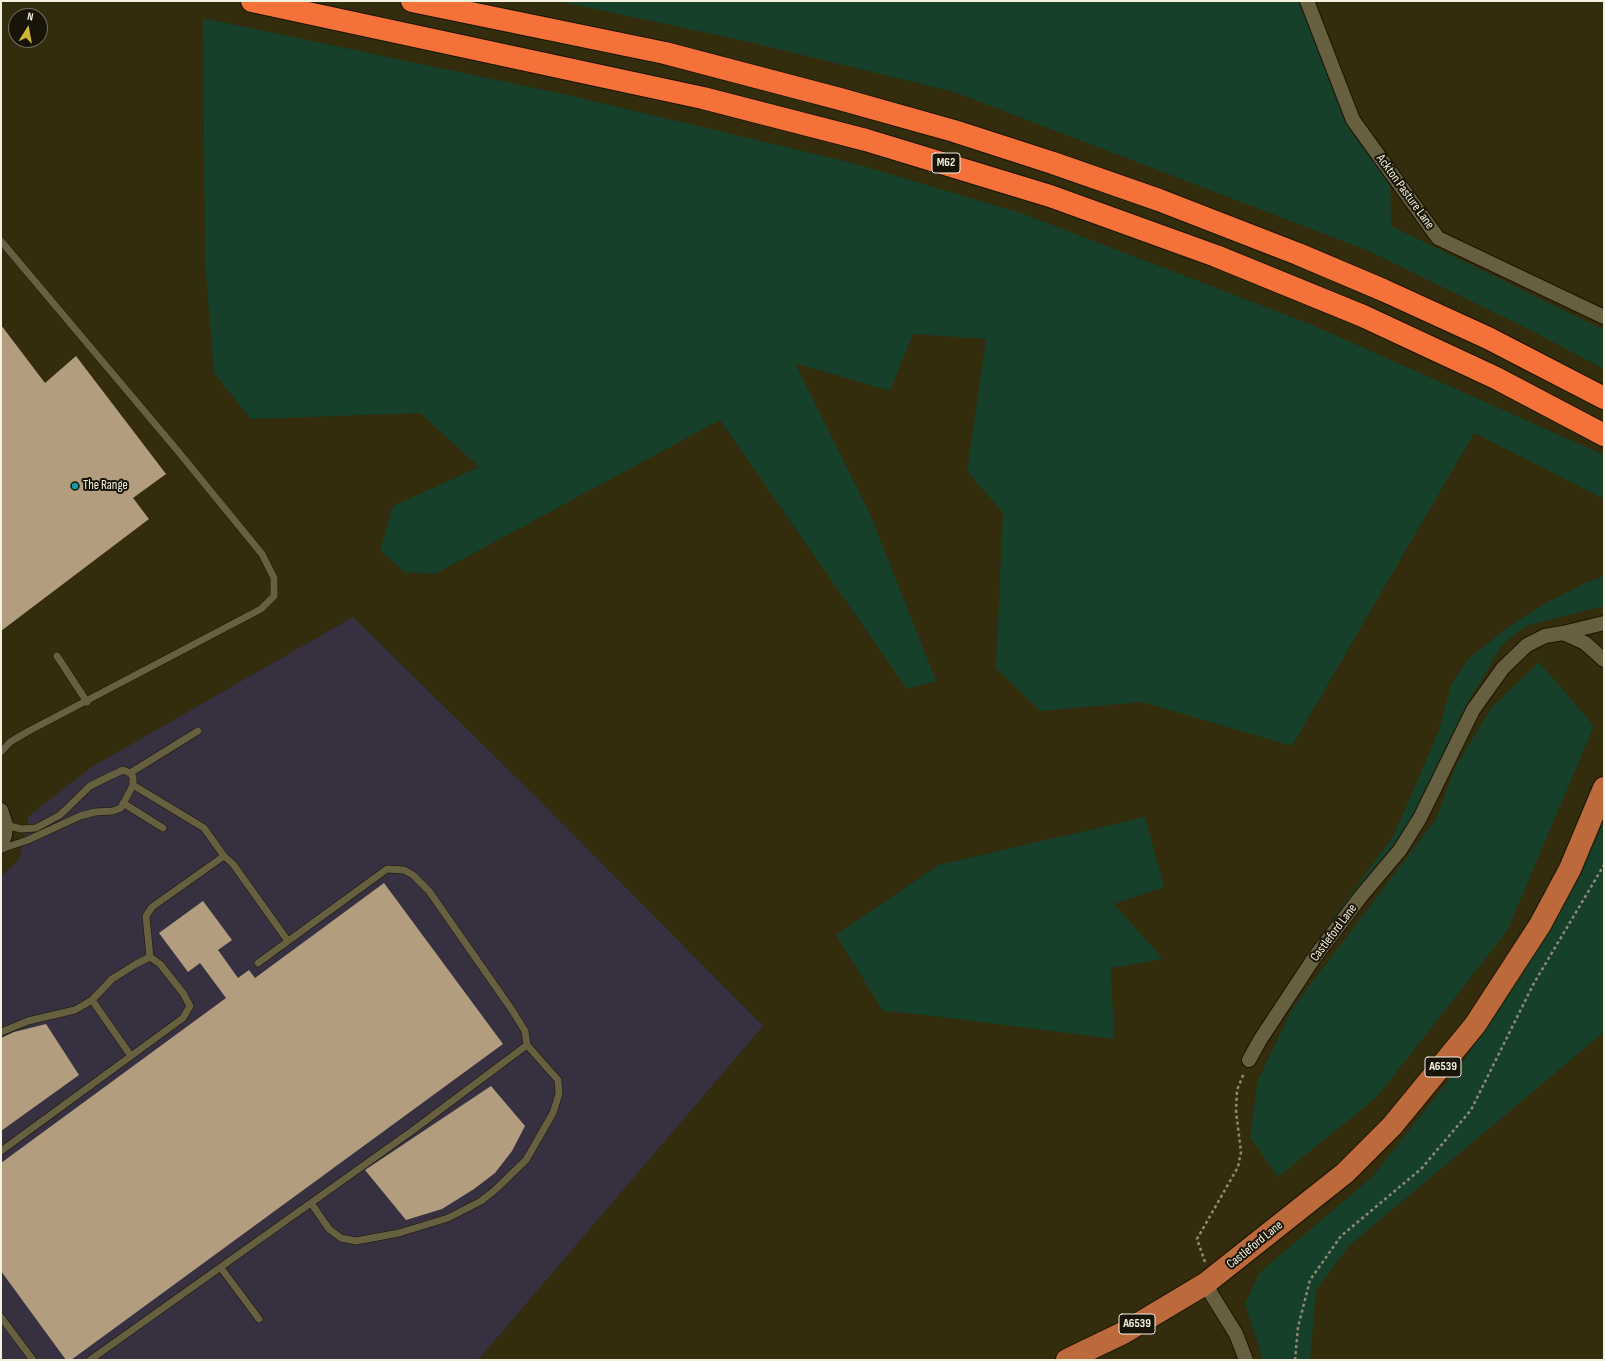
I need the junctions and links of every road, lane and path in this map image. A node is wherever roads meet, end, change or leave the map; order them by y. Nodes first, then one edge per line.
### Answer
1 (252, 1) edge
2 (412, 1) edge
3 (1307, 1) edge
4 (1, 241) edge
5 (1604, 317) edge
6 (1604, 398) edge
7 (1604, 435) edge
8 (1604, 623) edge
9 (1563, 633) junction
10 (57, 656) dead end
11 (1604, 660) edge
12 (87, 702) junction
13 (198, 731) dead end
14 (1, 752) edge
15 (130, 772) junction
16 (133, 785) junction
17 (1604, 788) edge
18 (123, 803) junction
19 (1, 810) edge
20 (6, 825) junction
21 (163, 828) dead end
22 (1, 846) edge
23 (1, 849) edge
24 (224, 856) junction
25 (1604, 864) edge
26 (288, 941) junction
27 (150, 958) junction
28 (258, 963) dead end
29 (92, 1000) junction
30 (1, 1032) edge
31 (527, 1045) junction
32 (131, 1056) junction
33 (1249, 1060) joint
34 (1, 1151) edge
35 (311, 1203) junction
36 (221, 1268) junction
37 (1208, 1282) junction
38 (1, 1318) edge
39 (259, 1318) dead end
40 (33, 1360) edge
41 (90, 1360) edge
42 (1067, 1360) edge
43 (1246, 1360) edge
44 (1295, 1360) edge

1 - 7 highway, M62
2 - 6 highway, M62
3 - 5 street, Ackton Pasture Lane
4 - 12 lane
8 - 9 street, Castleford Lane
9 - 11 street
9 - 33 street, Castleford Lane
10 - 12 lane
12 - 14 lane
13 - 15 lane
15 - 16 lane
15 - 20 lane
16 - 18 lane
16 - 24 lane
17 - 37 main road, Castleford Lane / A6539
18 - 21 lane
18 - 23 lane
19 - 20 street
20 - 22 street
24 - 26 lane
24 - 27 lane
25 - 44 path
26 - 28 lane
26 - 31 lane
27 - 29 lane
27 - 32 lane
29 - 30 lane
29 - 32 lane
31 - 35 lane
31 - 35 lane
32 - 34 lane
33 - 37 path, Castleford Lane
35 - 36 lane
36 - 39 lane
36 - 41 lane
37 - 42 main road, A6539
37 - 43 street
38 - 40 lane

